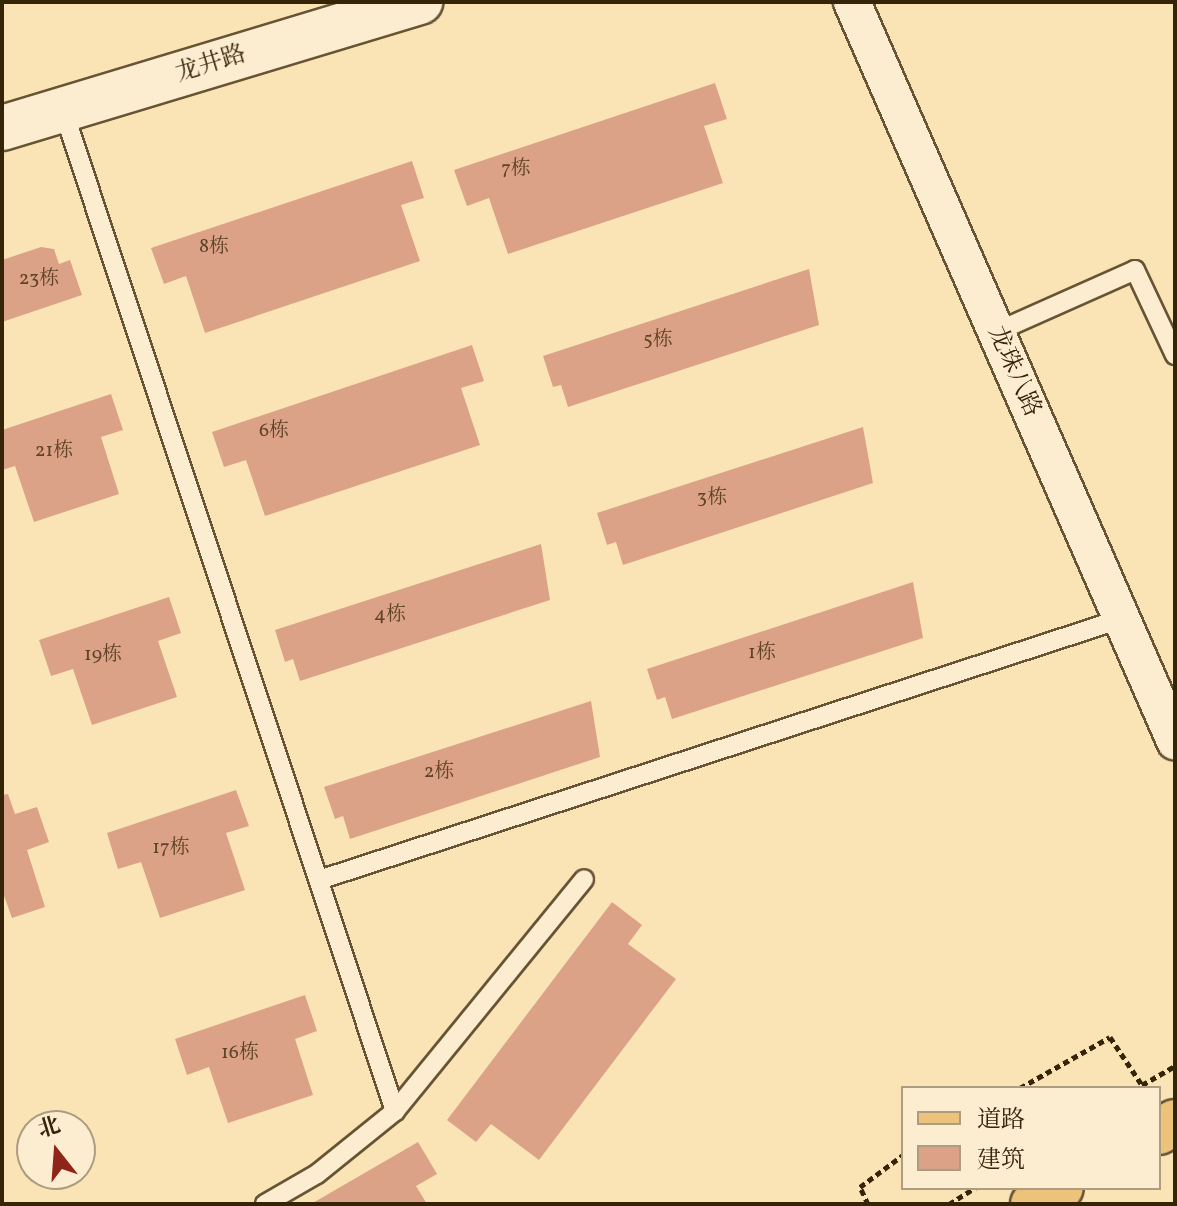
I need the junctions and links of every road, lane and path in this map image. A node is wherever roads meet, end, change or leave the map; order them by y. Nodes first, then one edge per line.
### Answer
1 (420, 2) edge
2 (852, 2) edge
3 (63, 110) junction
4 (2, 128) edge
5 (996, 332) junction
6 (1175, 355) edge
7 (1121, 619) junction
8 (1175, 741) edge
9 (584, 879) dead end
10 (319, 880) junction
11 (1175, 1066) edge
12 (1024, 1086) edge
13 (1140, 1086) edge
14 (395, 1111) junction
15 (901, 1156) edge
16 (972, 1190) edge
17 (1058, 1190) edge
18 (265, 1204) edge
19 (868, 1204) edge
20 (949, 1204) edge
21 (1033, 1204) edge

1 - 3 street, 龙井路
2 - 5 street, 龙珠八路
3 - 4 street, 龙井路
3 - 10 lane
5 - 6 lane
5 - 7 street, 龙珠八路
7 - 8 street, 龙珠八路
7 - 10 lane
9 - 14 lane
10 - 14 lane
11 - 13 path
12 - 13 path
14 - 18 lane
15 - 19 path
16 - 20 path
17 - 21 main road

